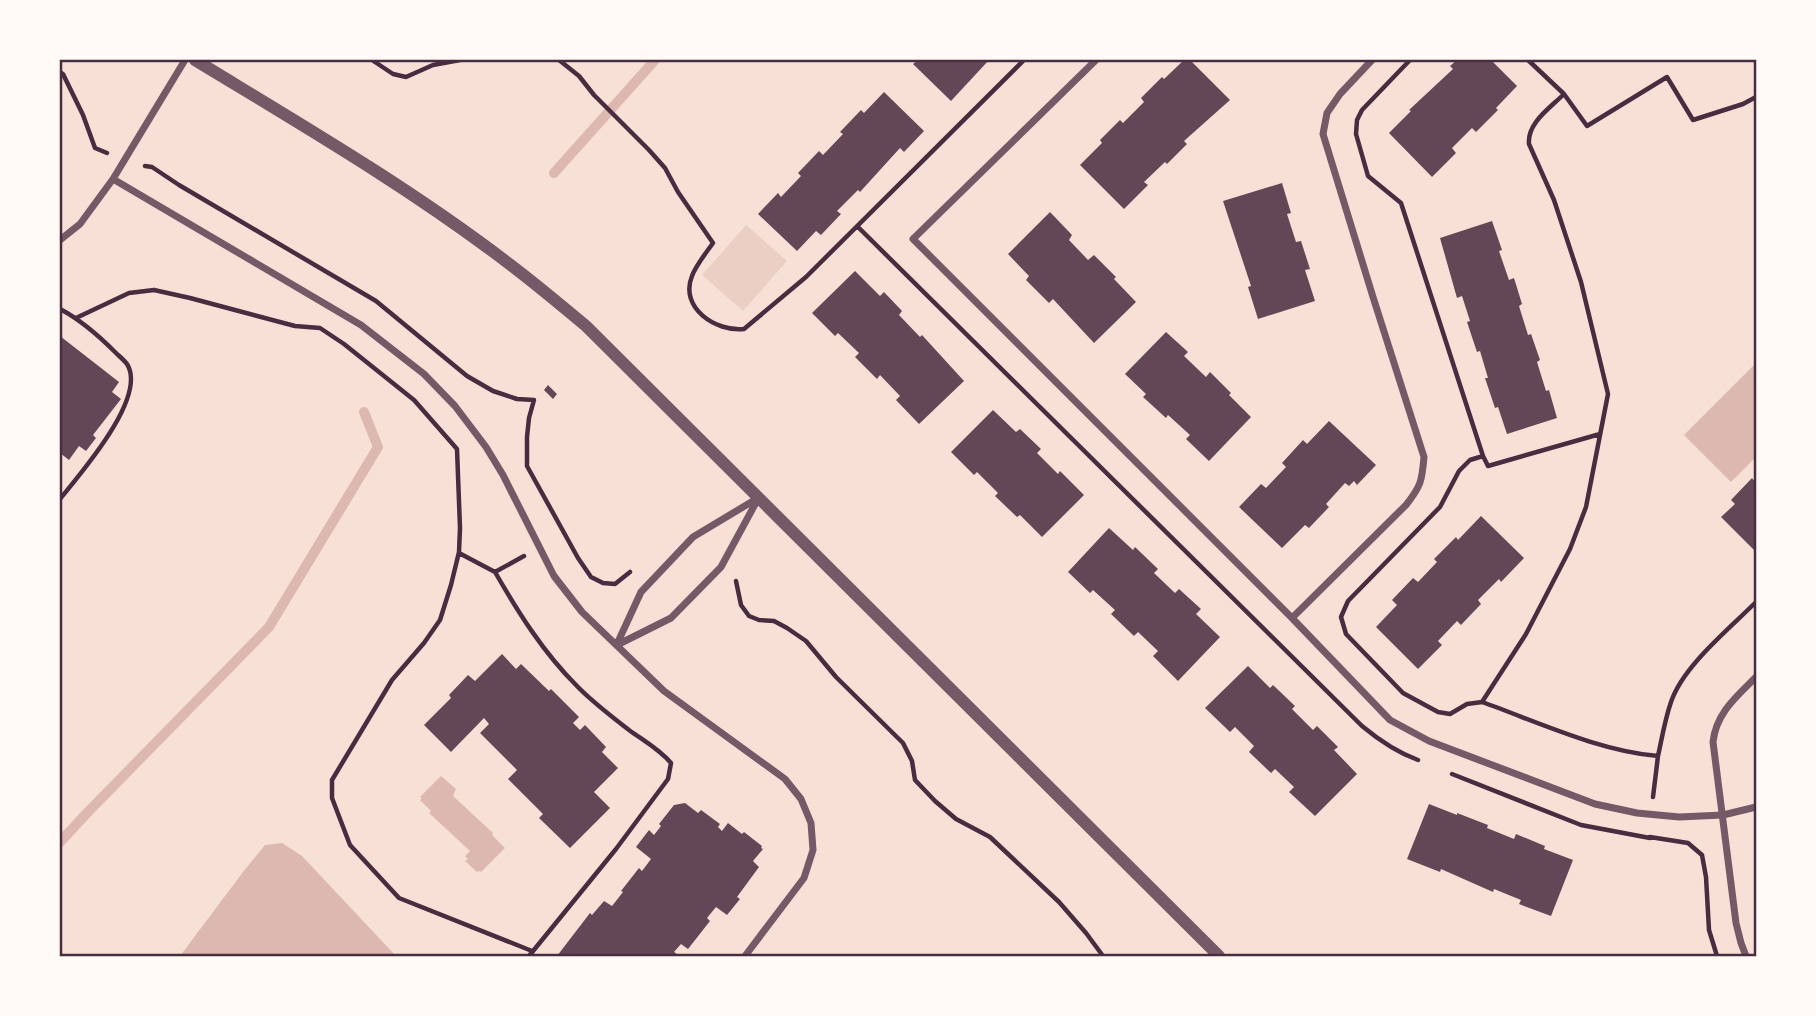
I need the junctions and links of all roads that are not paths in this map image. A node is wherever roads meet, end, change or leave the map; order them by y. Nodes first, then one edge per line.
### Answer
1 (185, 60) edge
2 (195, 60) edge
3 (1096, 60) edge
4 (1372, 60) edge
5 (113, 179) junction
6 (60, 240) edge
7 (759, 497) junction
8 (1292, 618) junction
9 (617, 645) junction
10 (1756, 677) edge
11 (1756, 807) edge
12 (1723, 815) junction
13 (746, 957) edge
14 (1219, 957) edge
15 (1746, 957) edge

1 - 5 street
2 - 7 street
3 - 8 street
4 - 8 street
5 - 6 street
5 - 9 street
7 - 9 street
7 - 9 street
7 - 14 street
8 - 12 street
9 - 13 street
10 - 12 street
11 - 12 street
12 - 15 street

